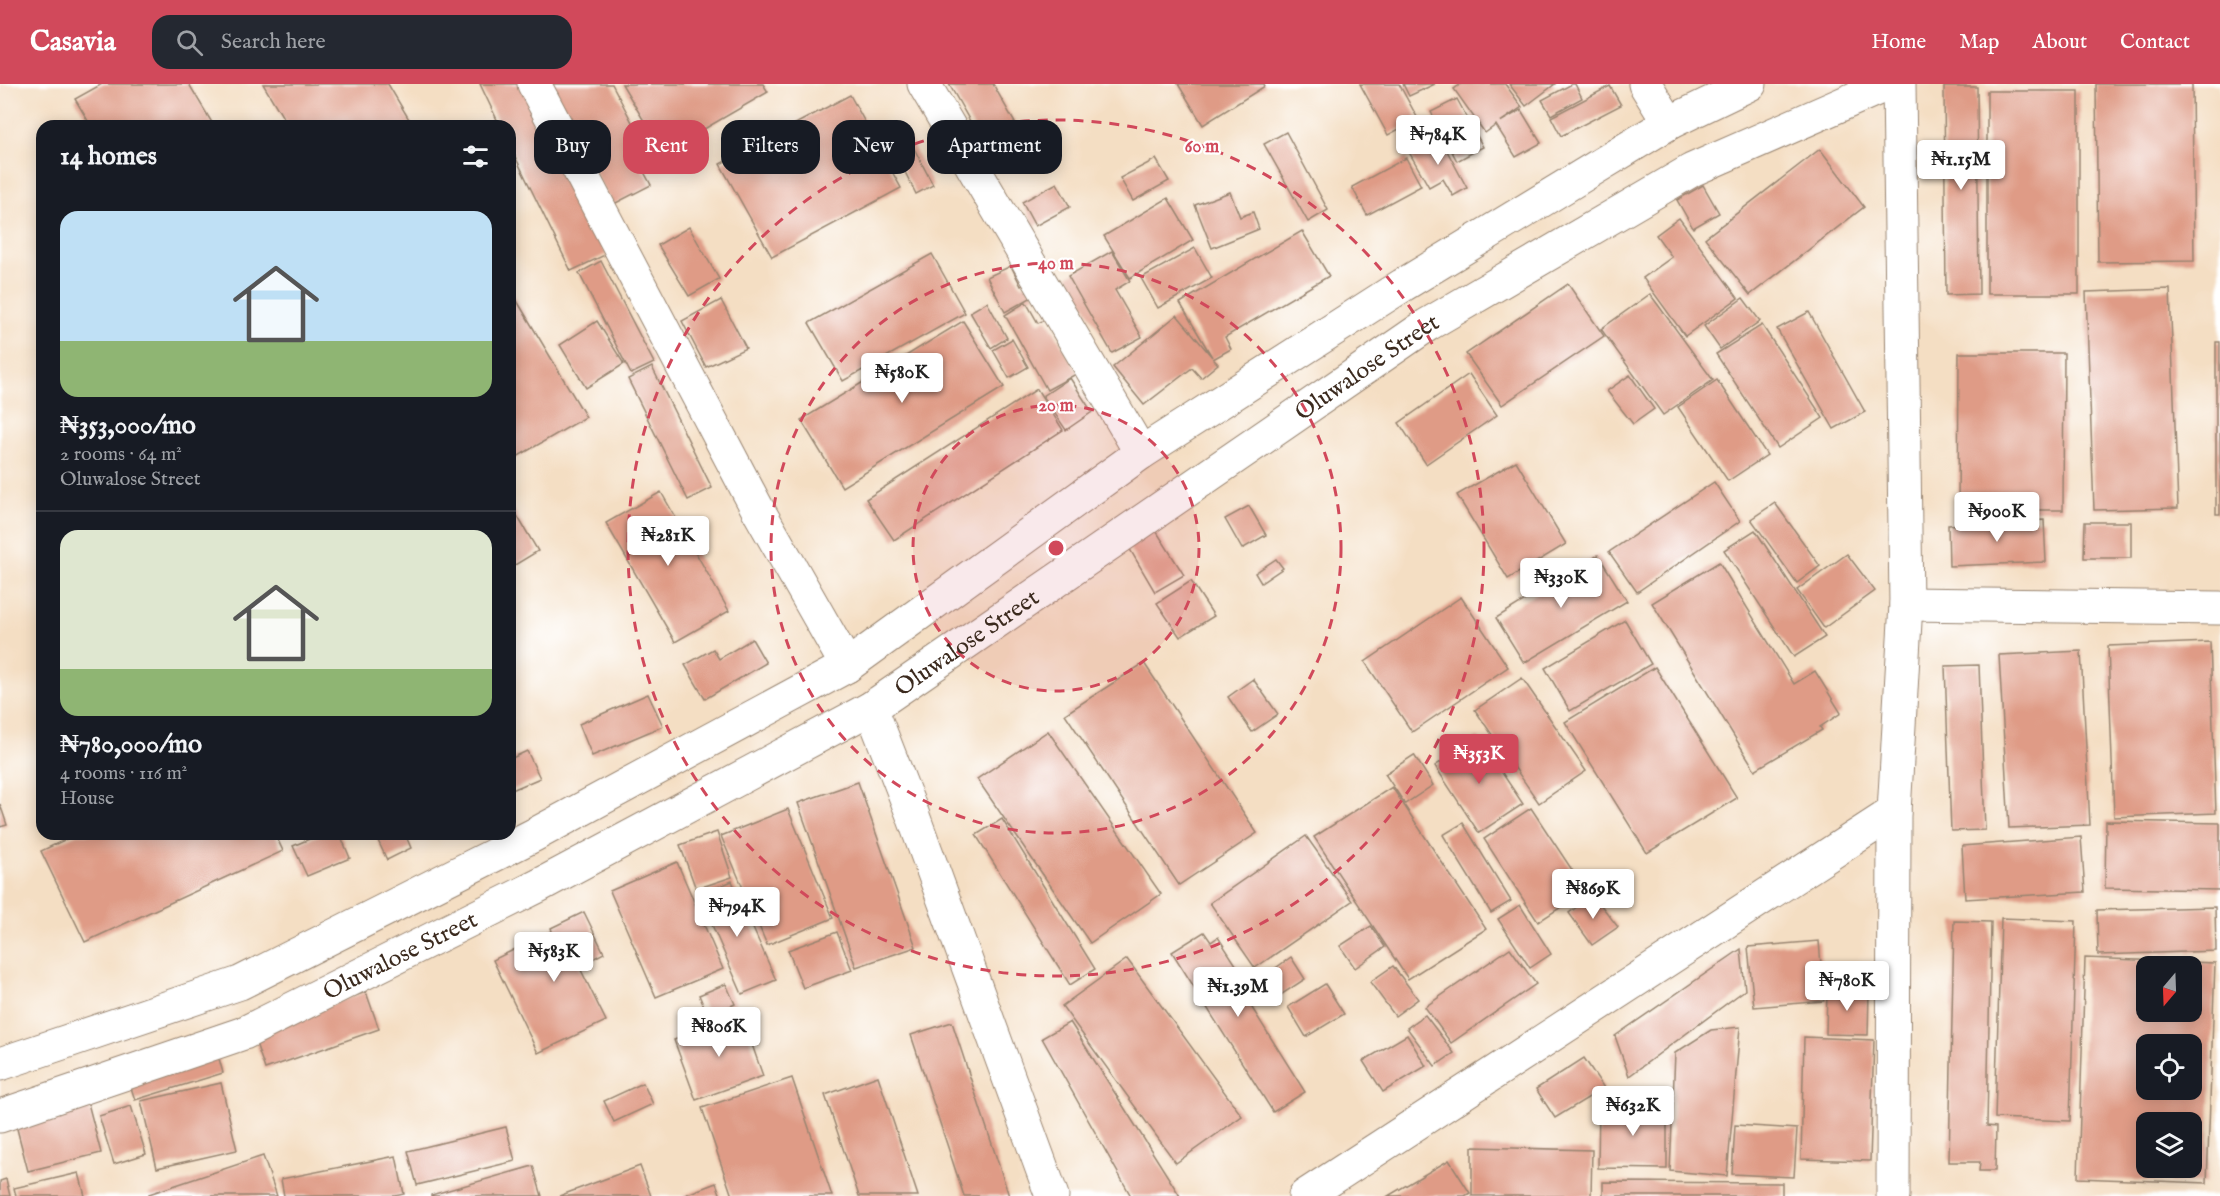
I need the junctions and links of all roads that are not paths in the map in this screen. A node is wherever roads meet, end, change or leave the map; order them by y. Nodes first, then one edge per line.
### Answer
1 (534, 84) edge
2 (924, 84) edge
3 (1645, 84) edge
4 (1750, 84) edge
5 (1888, 84) edge
6 (1899, 84) edge
7 (1669, 123) junction
8 (1403, 285) junction
9 (1428, 325) junction
10 (1141, 453) junction
11 (1906, 604) junction
12 (2220, 608) edge
13 (847, 666) junction
14 (871, 708) junction
15 (1894, 812) junction
16 (0, 1064) edge
17 (0, 1116) edge
18 (1052, 1196) edge
19 (1305, 1196) edge
20 (1893, 1196) edge

1 - 13 street
2 - 10 street
3 - 7 street
4 - 7 street, Oluwalose Street
5 - 9 street, Oluwalose Street
6 - 11 street
7 - 8 street, Oluwalose Street
8 - 9 street
8 - 10 street, Oluwalose Street
9 - 14 street, Oluwalose Street
10 - 13 street, Oluwalose Street
11 - 12 street
11 - 15 street
13 - 16 street, Oluwalose Street
14 - 17 street, Oluwalose Street
14 - 18 street
15 - 19 street
15 - 20 street

